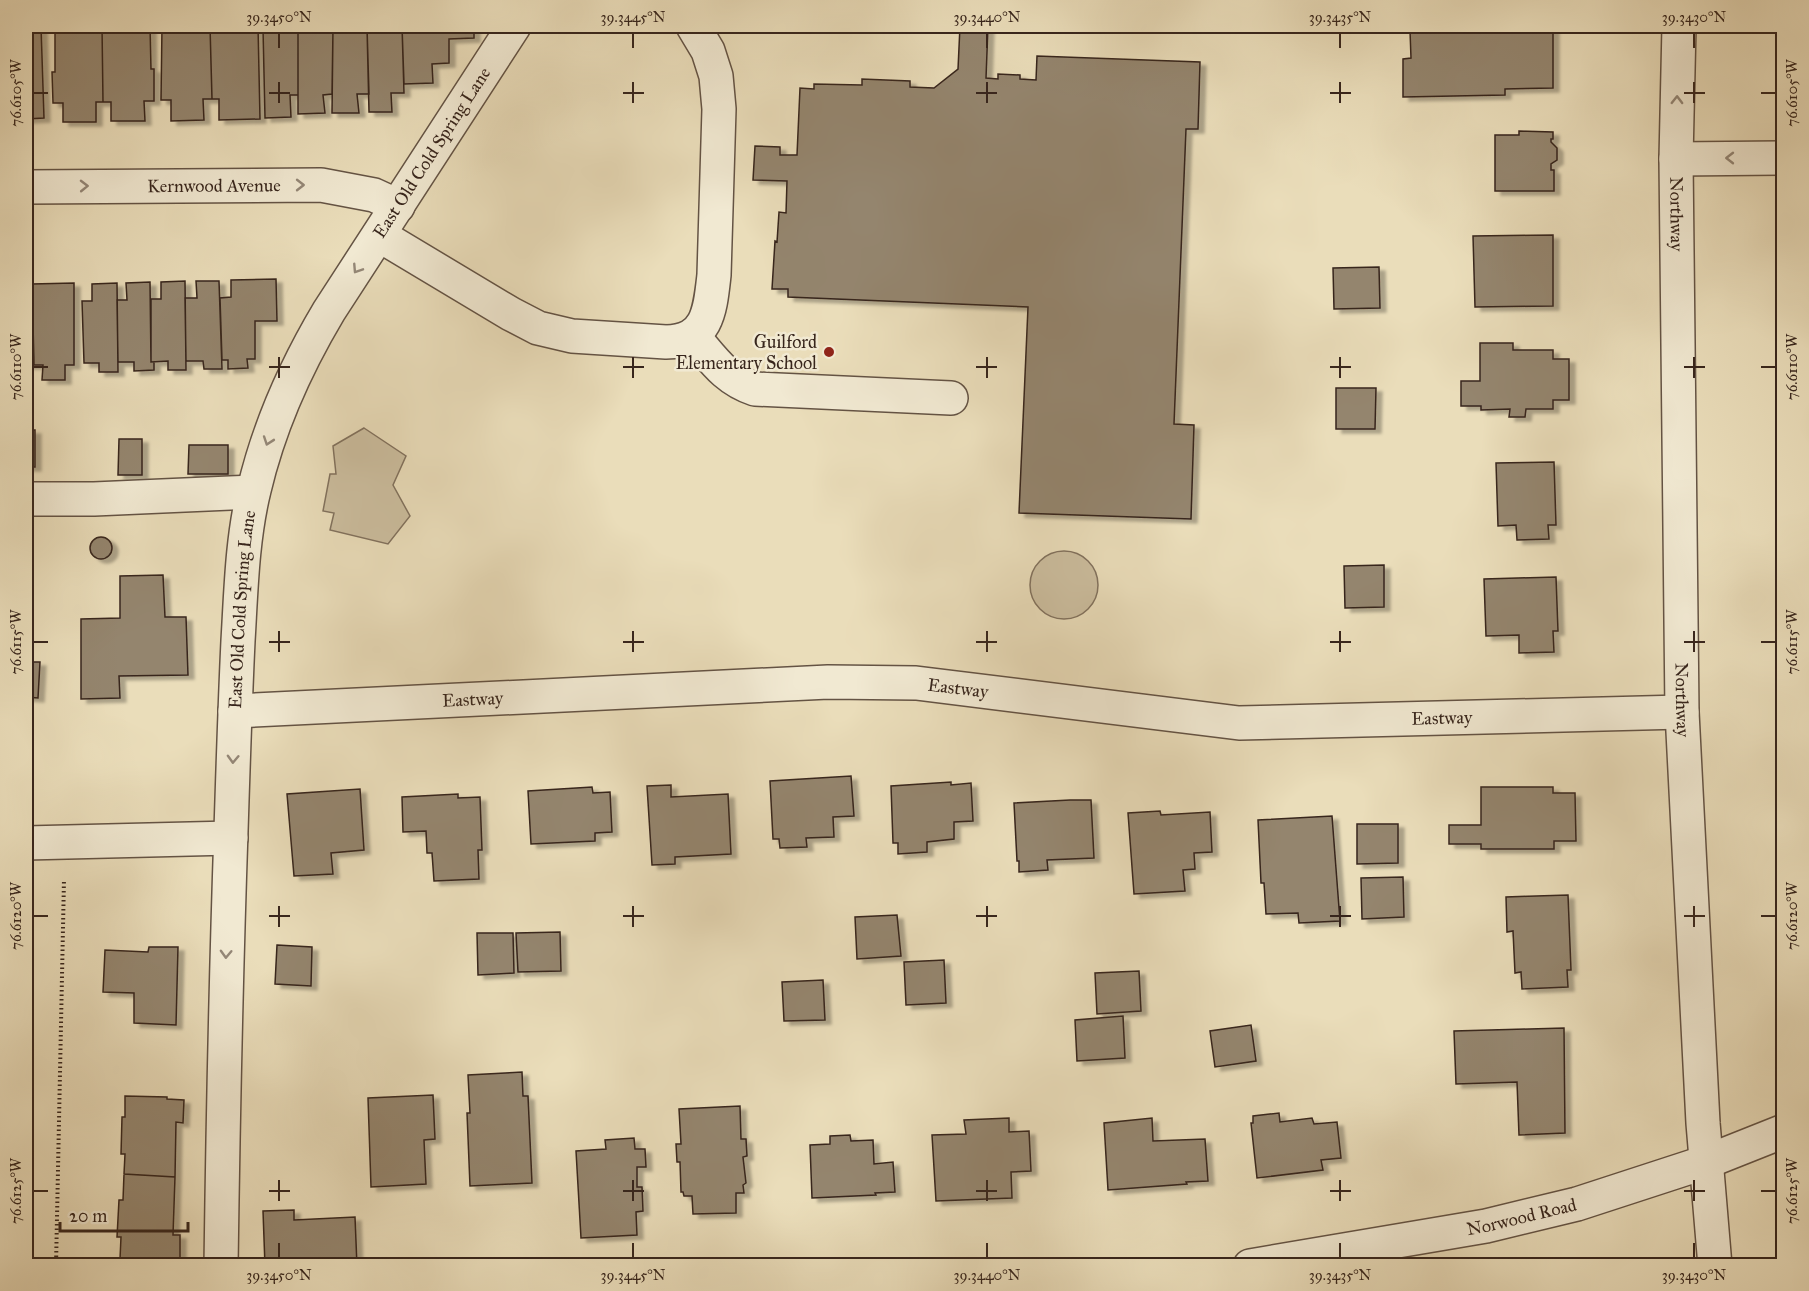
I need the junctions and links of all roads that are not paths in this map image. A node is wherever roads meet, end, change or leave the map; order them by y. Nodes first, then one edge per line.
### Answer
1 (514, 26) edge
2 (693, 26) edge
3 (1679, 26) edge
4 (1784, 158) edge
5 (1676, 159) junction
6 (26, 187) edge
7 (398, 206) junction
8 (379, 235) junction
9 (693, 336) junction
10 (951, 398) dead end
11 (253, 492) junction
12 (26, 499) edge
13 (235, 711) junction
14 (1682, 712) junction
15 (231, 838) junction
16 (26, 843) edge
17 (1784, 1131) edge
18 (1706, 1162) junction
19 (221, 1266) edge
20 (1250, 1266) edge
21 (1715, 1266) edge

1 - 7 street, East Old Cold Spring Lane
2 - 9 street
5 -> 3 street, Northway
4 -> 5 street
5 - 14 street, Northway
6 -> 7 street, Kernwood Avenue
7 - 8 street, East Old Cold Spring Lane
8 - 9 street
8 -> 11 street, East Old Cold Spring Lane
9 - 10 street
11 - 12 street
11 - 13 street, East Old Cold Spring Lane
13 - 14 street, Eastway
13 -> 15 street, East Old Cold Spring Lane
14 - 18 street, Northway
15 - 16 street
15 -> 19 street, East Old Cold Spring Lane
17 - 18 street, Norwood Road
18 - 20 street, Norwood Road
18 - 21 street, Northway

